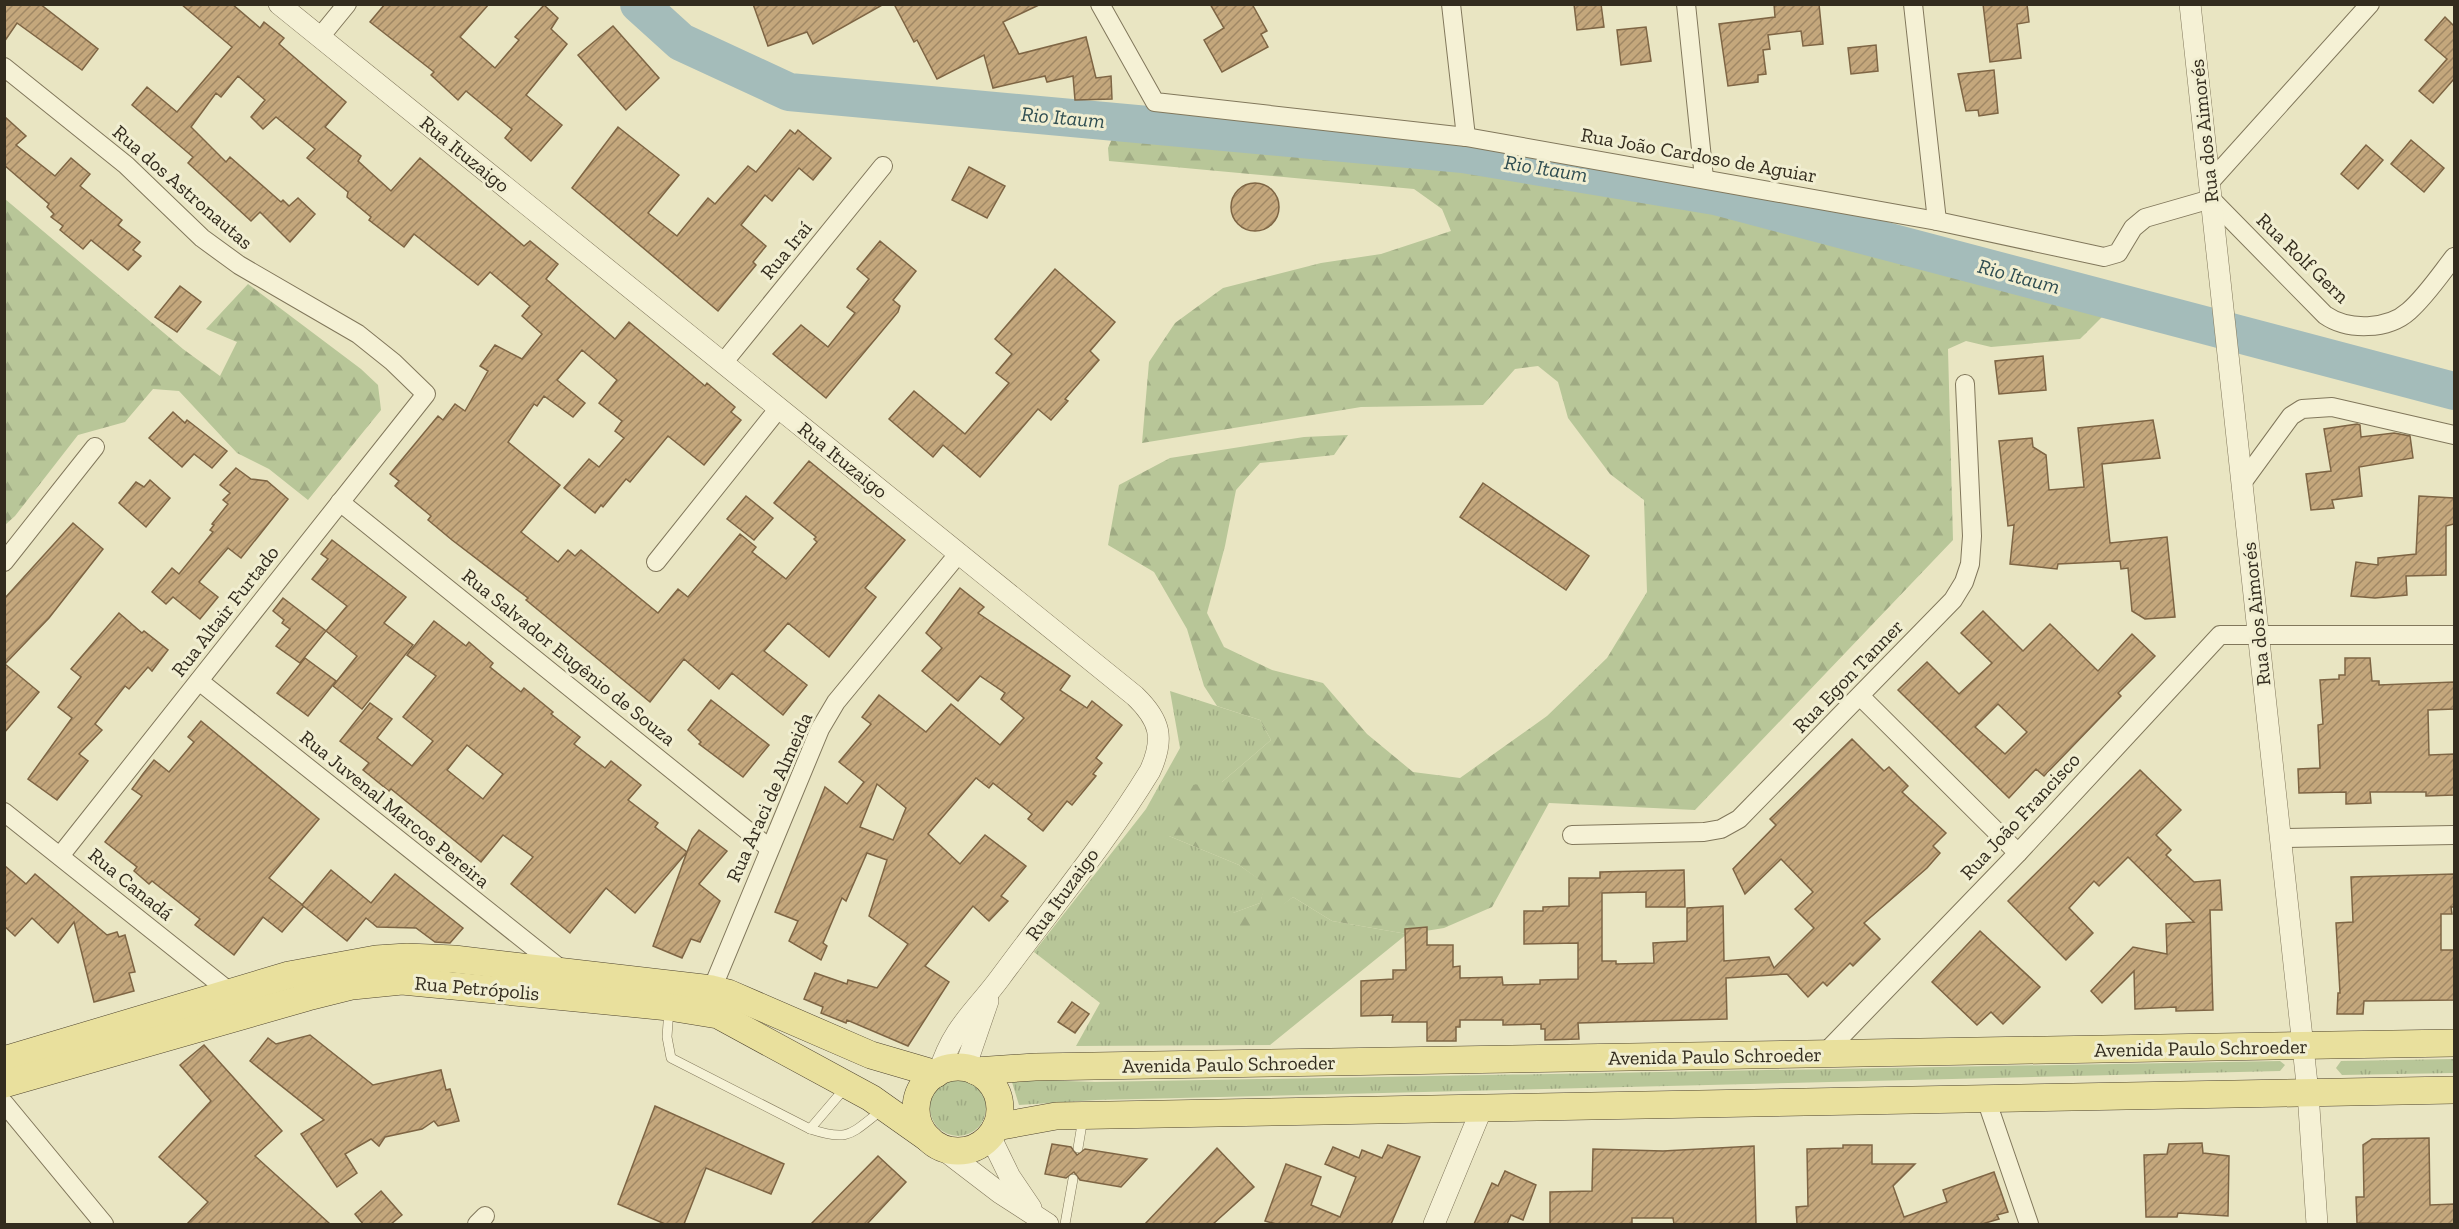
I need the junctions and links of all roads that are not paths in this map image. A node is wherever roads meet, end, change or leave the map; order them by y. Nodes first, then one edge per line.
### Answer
1 (279, 4) edge
2 (347, 4) edge
3 (1100, 4) edge
4 (1451, 4) edge
5 (1686, 4) edge
6 (1913, 4) edge
7 (2190, 4) edge
8 (2370, 4) edge
9 (320, 37) junction
10 (4, 67) edge
11 (1466, 137) junction
12 (883, 166) dead end
13 (1704, 178) junction
14 (2210, 191) junction
15 (1937, 221) junction
16 (2454, 257) edge
17 (723, 363) junction
18 (1965, 384) dead end
19 (426, 394) joint
20 (779, 408) junction
21 (2454, 435) edge
22 (95, 447) dead end
23 (2242, 483) junction
24 (340, 502) junction
25 (959, 553) junction
26 (4, 562) edge
27 (656, 562) dead end
28 (2454, 635) edge
29 (2259, 636) junction
30 (199, 681) junction
31 (1860, 696) junction
32 (4, 812) edge
33 (1572, 835) dead end
34 (2454, 835) edge
35 (2281, 838) junction
36 (769, 848) junction
37 (2018, 853) junction
38 (60, 856) junction
39 (563, 971) junction
40 (712, 989) junction
41 (230, 992) junction
42 (669, 1007) junction
43 (2454, 1043) edge
44 (2303, 1046) junction
45 (1824, 1054) junction
46 (4, 1059) edge
47 (954, 1071) junction
48 (4, 1084) edge
49 (848, 1085) junction
50 (2454, 1090) edge
51 (2308, 1093) junction
52 (1986, 1099) junction
53 (4, 1103) edge
54 (885, 1107) junction
55 (1482, 1108) junction
56 (1084, 1115) junction
57 (810, 1129) junction
58 (993, 1132) junction
59 (932, 1142) junction
60 (1078, 1148) dead end
61 (1073, 1179) dead end
62 (1043, 1221) edge
63 (104, 1224) edge
64 (1065, 1224) edge
65 (1434, 1224) edge
66 (2029, 1224) edge
67 (2317, 1224) edge

1 - 9 street, Rua Ituzaigo
2 - 9 street
3 - 11 street, Rua João Cardoso de Aguiar
4 - 11 street
5 - 13 street
6 - 15 street
7 - 14 street, Rua dos Aimorés
8 - 14 street
9 - 17 street, Rua Ituzaigo
10 - 19 street, Rua dos Astronautas
11 - 13 street, Rua João Cardoso de Aguiar
12 - 17 street, Rua Iraí
13 - 15 street, Rua João Cardoso de Aguiar
14 - 15 street, Rua João Cardoso de Aguiar
14 - 16 street, Rua Rolf Gern
14 - 23 street, Rua dos Aimorés
17 - 20 street, Rua Ituzaigo
18 - 31 street, Rua Egon Tanner
19 - 24 street, Rua Altair Furtado
20 - 25 street, Rua Ituzaigo
20 - 27 street
21 - 23 street
22 - 26 street
23 - 29 street, Rua dos Aimorés
24 - 30 street, Rua Altair Furtado
24 - 36 street, Rua Salvador Eugênio de Souza
25 - 36 street, Rua Araci de Almeida
25 - 47 street, Rua Ituzaigo
28 - 29 street, Rua João Francisco
29 - 35 street, Rua dos Aimorés
29 - 37 street, Rua João Francisco
30 - 38 street, Rua Altair Furtado
30 - 39 street, Rua Juvenal Marcos Pereira
31 - 33 street, Rua Egon Tanner
31 - 37 street
32 - 38 street, Rua Canadá
34 - 35 street
35 - 44 street, Rua dos Aimorés
36 - 40 street, Rua Araci de Almeida
37 - 45 street, Rua João Francisco
38 - 41 street, Rua Canadá
39 - 40 main road, Rua Petrópolis
39 - 41 main road, Rua Petrópolis
40 - 47 main road, Rua Petrópolis
41 - 46 main road, Rua Petrópolis
42 - 48 main road, Rua Petrópolis
42 - 49 main road, Rua Petrópolis
42 - 57 lane
43 - 44 main road, Avenida Paulo Schroeder
44 - 45 main road, Avenida Paulo Schroeder
44 - 51 street, Rua dos Aimorés
45 - 47 main road, Avenida Paulo Schroeder
47 - 58 main road
47 - 59 main road
49 - 54 main road, Rua Petrópolis
49 - 57 lane
50 - 51 main road
51 - 52 main road
51 - 67 street, Rua dos Aimorés
52 - 55 main road
52 - 66 street
53 - 63 street
54 - 57 lane
54 - 59 main road, Rua Petrópolis
55 - 56 main road
55 - 65 street
56 - 58 main road
56 - 60 lane
58 - 59 main road
58 - 62 street, Rua Petrópolis
59 - 62 street, Rua Petrópolis
61 - 64 lane

